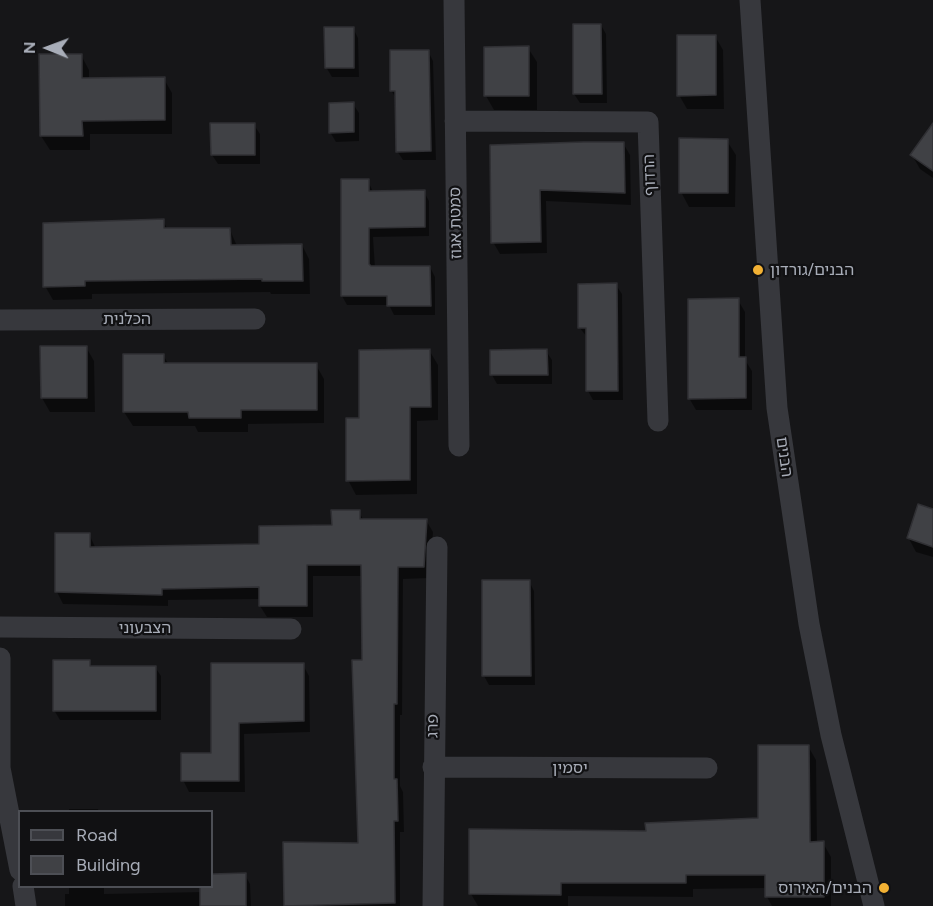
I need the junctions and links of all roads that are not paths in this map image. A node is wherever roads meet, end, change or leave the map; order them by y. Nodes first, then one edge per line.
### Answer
1 (454, 0) edge
2 (750, 0) edge
3 (455, 121) junction
4 (255, 319) dead end
5 (0, 320) edge
6 (658, 421) dead end
7 (459, 446) dead end
8 (436, 547) dead end
9 (0, 627) edge
10 (291, 628) dead end
11 (0, 658) edge
12 (433, 767) junction
13 (0, 768) edge
14 (707, 768) dead end
15 (18, 860) edge
16 (23, 888) edge
17 (26, 906) edge
18 (433, 906) edge
19 (874, 906) edge

1 - 3 street, סמטת אגוז
2 - 19 street, הבנים
3 - 6 street, הרדוף
3 - 7 street, סמטת אגוז
4 - 5 street, הכלנית
8 - 12 street, פרג
9 - 10 street, הצבעוני
11 - 13 street
12 - 14 street, יסמין
12 - 18 street, פרג
13 - 15 street
16 - 17 street

